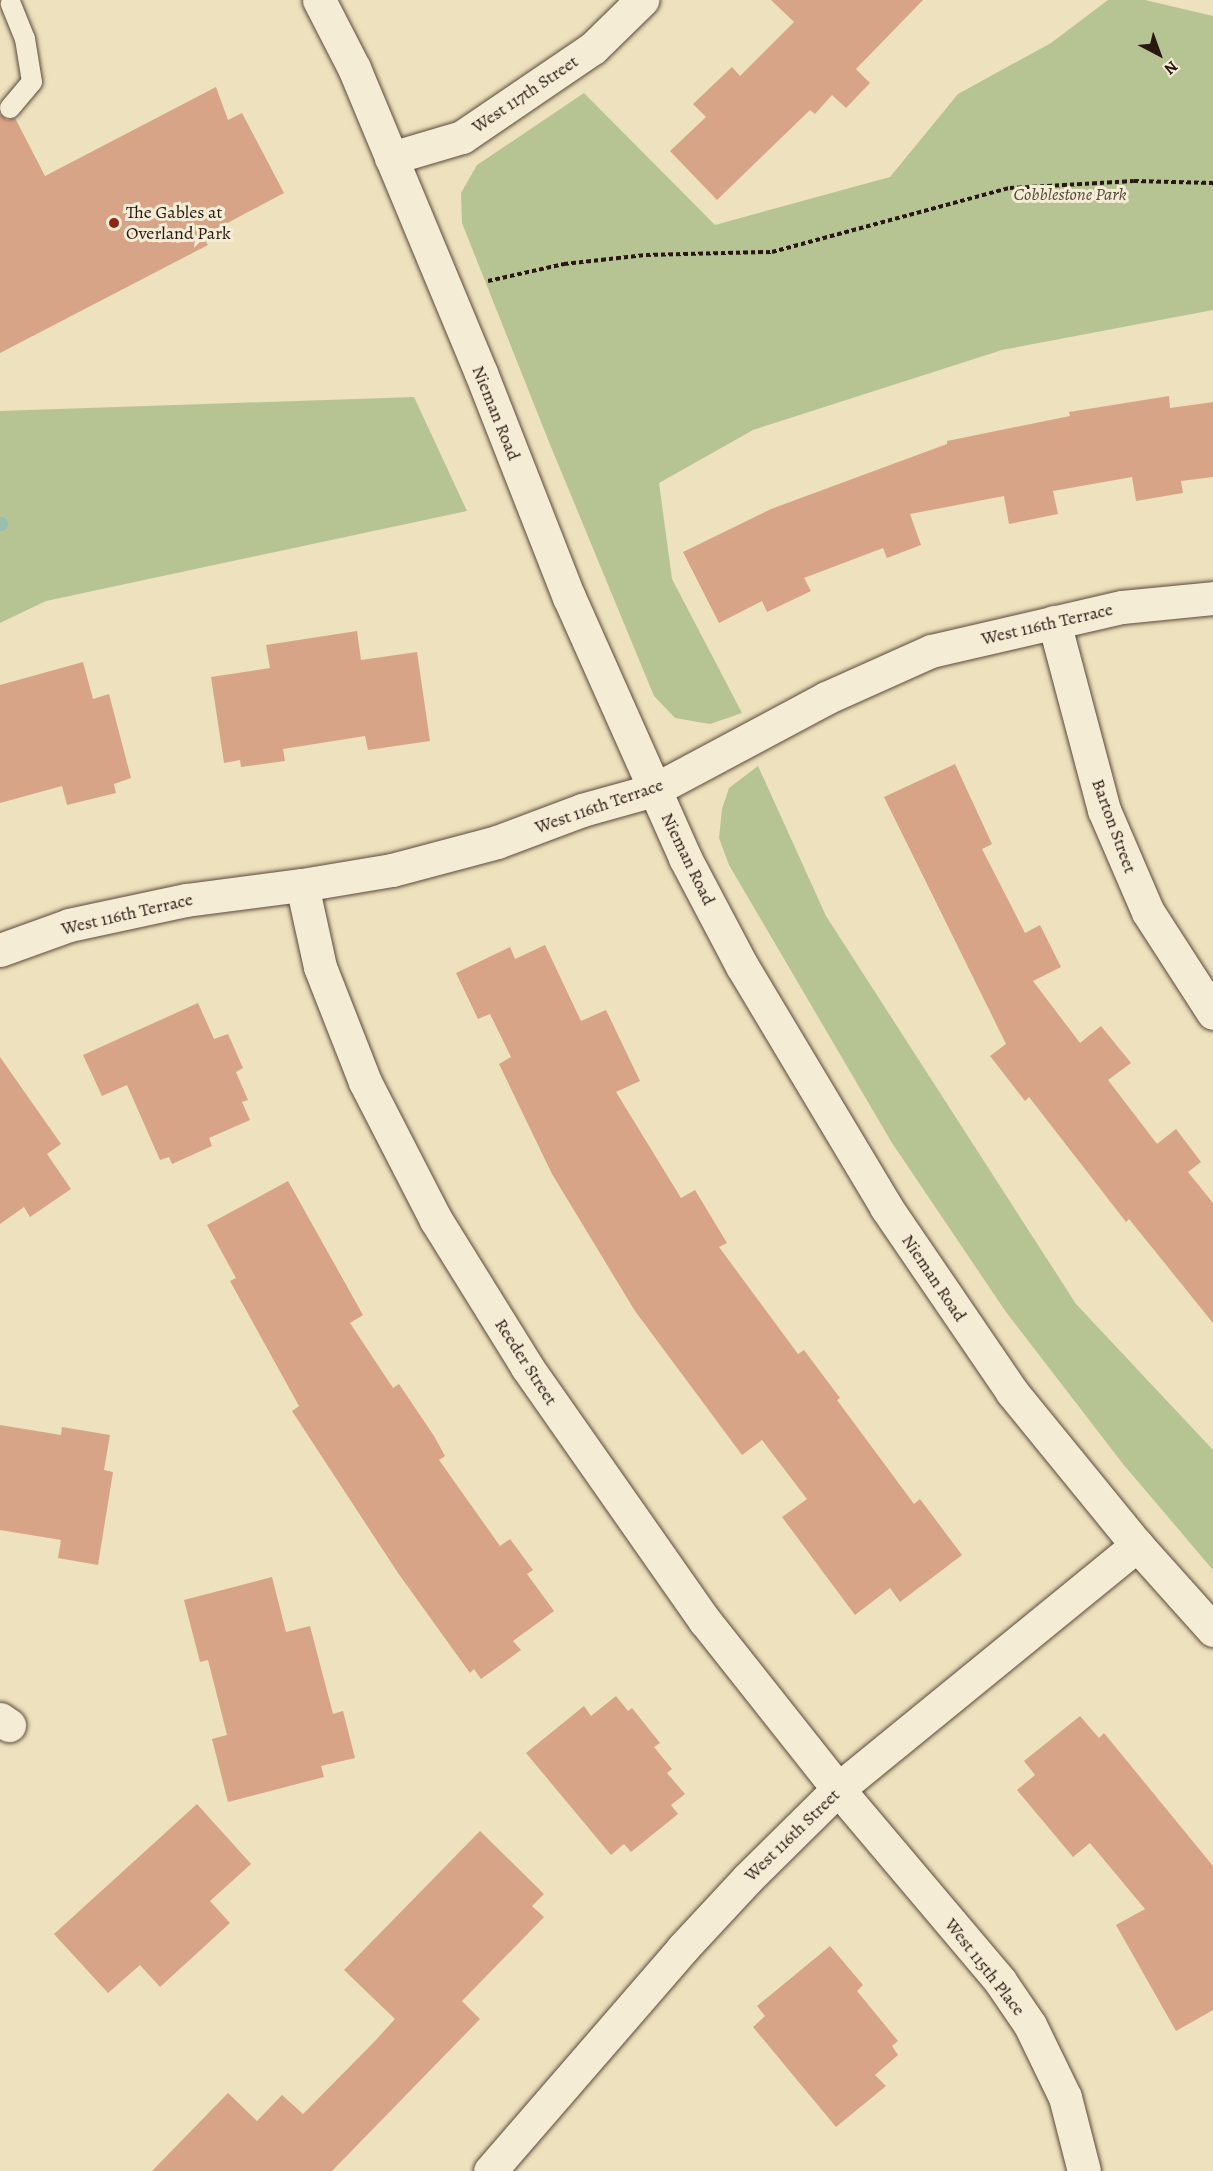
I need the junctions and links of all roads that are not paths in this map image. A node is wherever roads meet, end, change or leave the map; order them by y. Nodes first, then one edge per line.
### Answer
1 (319, 0) edge
2 (642, 0) edge
3 (9, 1) edge
4 (10, 108) dead end
5 (391, 158) junction
6 (1213, 598) edge
7 (1054, 622) junction
8 (654, 790) junction
9 (302, 885) junction
10 (0, 950) edge
11 (1213, 1013) edge
12 (1137, 1545) junction
13 (1213, 1630) edge
14 (838, 1789) junction
15 (490, 2171) edge
16 (1084, 2171) edge

1 - 5 street, Nieman Road
2 - 5 street, West 117th Street
3 - 4 lane
5 - 8 street, Nieman Road
6 - 7 street, West 116th Terrace
7 - 8 street, West 116th Terrace
7 - 11 street, Barton Street
8 - 9 street, West 116th Terrace
8 - 12 street, Nieman Road
9 - 10 street, West 116th Terrace
9 - 14 street, Reeder Street
12 - 13 street, Nieman Road
12 - 14 street, West 116th Street
14 - 15 street, West 116th Street
14 - 16 street, West 115th Place

